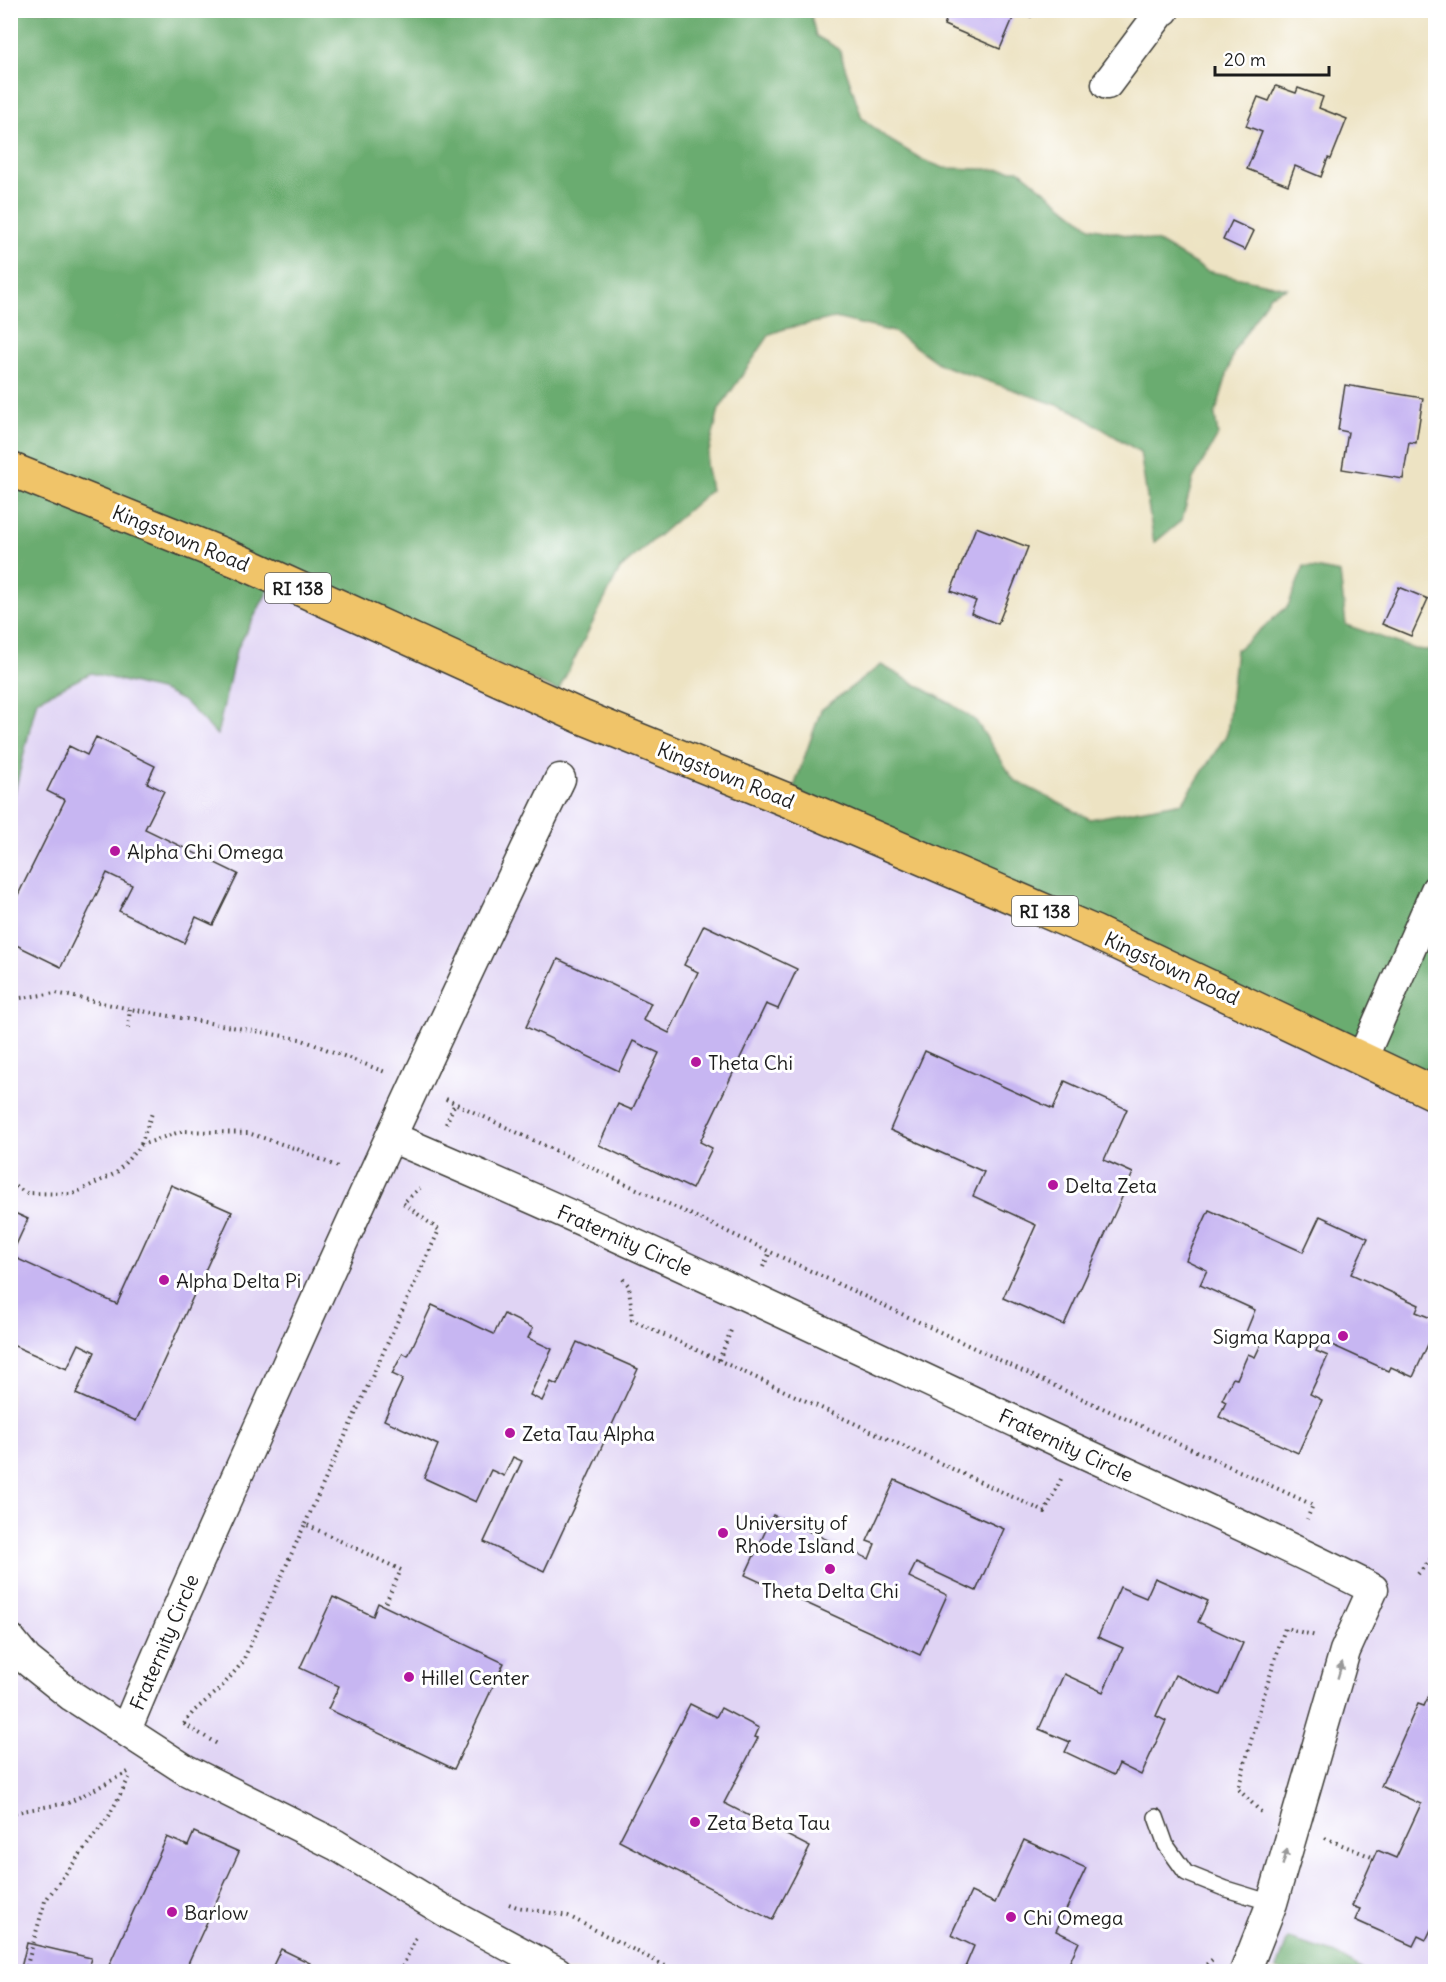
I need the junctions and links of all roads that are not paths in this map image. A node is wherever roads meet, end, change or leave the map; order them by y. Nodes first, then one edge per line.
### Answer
1 (1164, 10) edge
2 (1107, 84) dead end
3 (10, 469) edge
4 (560, 779) dead end
5 (1436, 890) edge
6 (1362, 1059) junction
7 (1436, 1094) edge
8 (391, 1137) junction
9 (10, 1639) edge
10 (126, 1730) junction
11 (1156, 1817) dead end
12 (1272, 1903) junction
13 (557, 1971) edge
14 (1245, 1971) edge

1 - 2 street
3 - 6 main road, Kingstown Road / RI 138
4 - 8 street, Fraternity Circle
5 - 6 street
6 - 7 main road, Kingstown Road / RI 138
8 - 10 street, Fraternity Circle
12 -> 8 street, Fraternity Circle
9 - 10 street
10 - 13 street, Fraternity Circle
11 - 12 lane
12 - 14 street, Fraternity Circle

